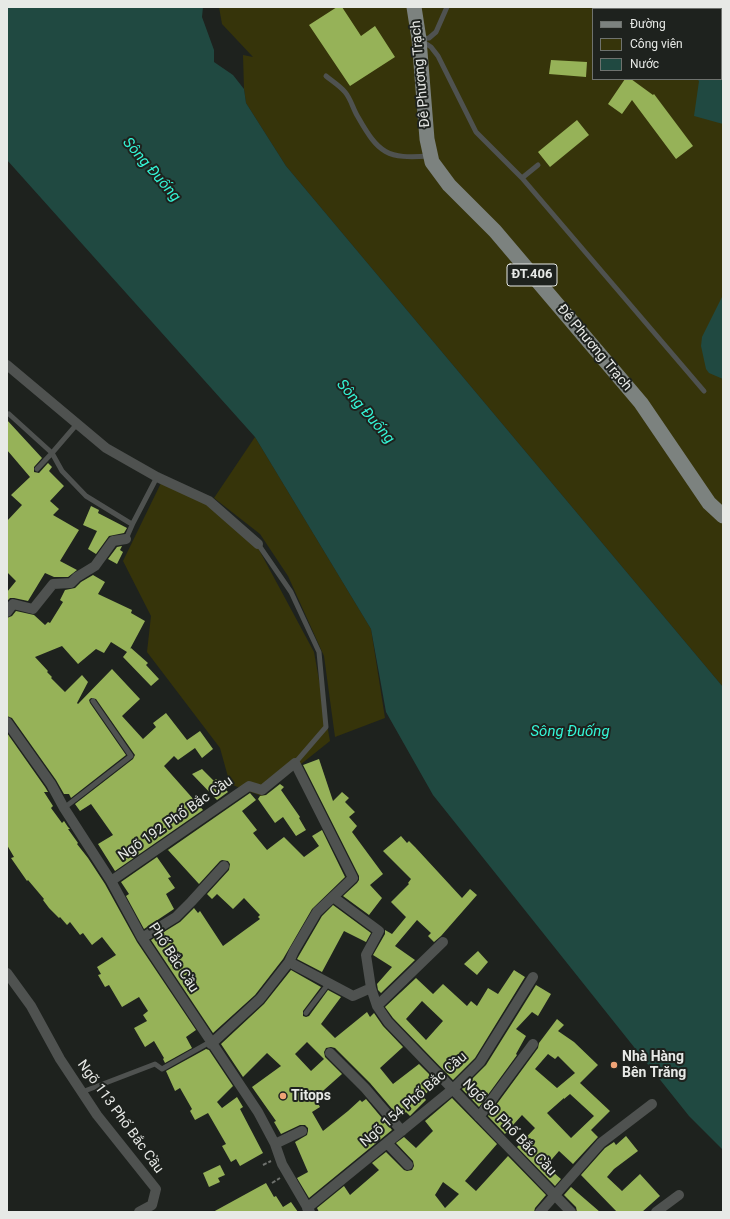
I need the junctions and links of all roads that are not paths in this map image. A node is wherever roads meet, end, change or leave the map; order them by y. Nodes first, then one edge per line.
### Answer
1 (414, 7) edge
2 (448, 7) edge
3 (419, 38) junction
4 (326, 76) dead end
5 (430, 156) junction
6 (538, 165) dead end
7 (522, 178) junction
8 (7, 365) edge
9 (704, 391) dead end
10 (9, 414) dead end
11 (76, 424) junction
12 (52, 453) junction
13 (37, 469) dead end
14 (157, 477) junction
15 (723, 516) edge
16 (133, 523) junction
17 (126, 539) joint
18 (258, 544) joint
19 (7, 612) edge
20 (93, 701) dead end
21 (7, 722) edge
22 (295, 763) junction
23 (64, 808) junction
24 (224, 866) dead end
25 (111, 881) junction
26 (333, 897) junction
27 (142, 938) junction
28 (443, 942) dead end
29 (289, 962) junction
30 (7, 973) edge
31 (533, 977) dead end
32 (328, 983) junction
33 (371, 988) junction
34 (377, 1006) junction
35 (306, 1013) dead end
36 (211, 1042) junction
37 (533, 1044) dead end
38 (330, 1053) dead end
39 (453, 1089) junction
40 (82, 1092) junction
41 (652, 1104) dead end
42 (478, 1117) junction
43 (302, 1131) dead end
44 (402, 1131) junction
45 (387, 1143) junction
46 (274, 1144) junction
47 (408, 1165) dead end
48 (679, 1195) dead end
49 (555, 1196) junction
50 (308, 1210) edge
51 (139, 1212) edge
52 (540, 1212) edge
53 (571, 1212) edge
54 (656, 1212) edge

1 - 3 main road, Đê Phương Trạch / ĐT.406
2 - 3 lane
3 - 5 main road, Đê Phương Trạch / ĐT.406
3 - 7 lane
4 - 5 lane
5 - 15 main road, Đê Phương Trạch / ĐT.406
6 - 7 lane
7 - 9 lane
8 - 11 street
10 - 12 lane
11 - 12 lane
11 - 14 street
12 - 13 lane
12 - 16 lane
14 - 16 lane
14 - 18 street
16 - 17 lane
17 - 19 street
18 - 22 lane
20 - 23 lane
21 - 23 street, Phố Bắc Cầu
22 - 25 street, Ngõ 192 Phố Bắc Cầu
22 - 26 street
23 - 25 street, Phố Bắc Cầu
24 - 27 street
25 - 27 street, Phố Bắc Cầu
26 - 29 street
26 - 33 street, Ngõ 80 Phố Bắc Cầu
27 - 36 street, Phố Bắc Cầu
28 - 34 street
29 - 32 street
29 - 36 street
30 - 40 street, Ngõ 113 Phố Bắc Cầu
31 - 39 street, Ngõ 154 Phố Bắc Cầu
32 - 33 street
32 - 35 lane
33 - 34 street, Ngõ 80 Phố Bắc Cầu
34 - 39 street, Ngõ 80 Phố Bắc Cầu
36 - 40 lane
36 - 46 street, Phố Bắc Cầu
37 - 42 street
38 - 44 street
39 - 42 street, Ngõ 80 Phố Bắc Cầu
39 - 44 street, Ngõ 154 Phố Bắc Cầu
40 - 51 street, Ngõ 113 Phố Bắc Cầu
41 - 49 street
42 - 49 street, Ngõ 80 Phố Bắc Cầu
43 - 46 street
44 - 45 street, Ngõ 154 Phố Bắc Cầu
45 - 47 street
45 - 50 street, Ngõ 154 Phố Bắc Cầu
46 - 50 street, Phố Bắc Cầu
48 - 54 street
49 - 52 street
49 - 53 street, Ngõ 80 Phố Bắc Cầu

